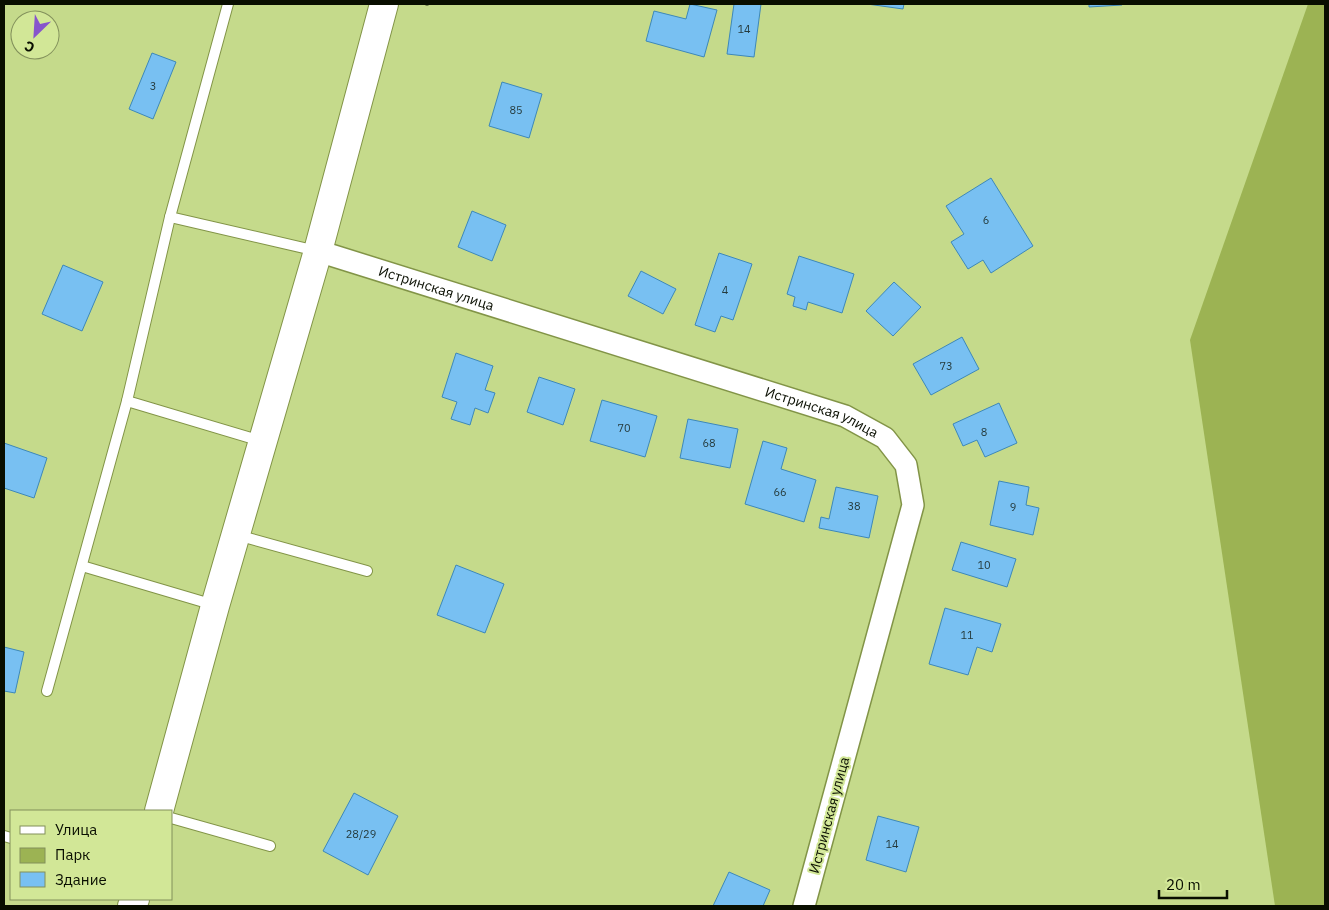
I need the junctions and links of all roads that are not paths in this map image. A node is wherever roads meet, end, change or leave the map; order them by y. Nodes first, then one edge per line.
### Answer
1 (228, 4) edge
2 (384, 4) edge
3 (170, 217) junction
4 (318, 251) junction
5 (127, 401) junction
6 (262, 442) junction
7 (237, 535) junction
8 (82, 566) junction
9 (367, 571) dead end
10 (215, 606) junction
11 (47, 691) dead end
12 (159, 810) edge
13 (172, 818) edge
14 (270, 846) dead end
15 (804, 906) edge

1 - 3 lane
2 - 4 street
3 - 4 lane
3 - 5 lane
4 - 6 street
4 - 15 street, Истринская улица
5 - 6 lane
5 - 8 lane
6 - 7 street
7 - 9 lane
7 - 10 street
8 - 10 lane
8 - 11 lane
10 - 12 street
13 - 14 lane

